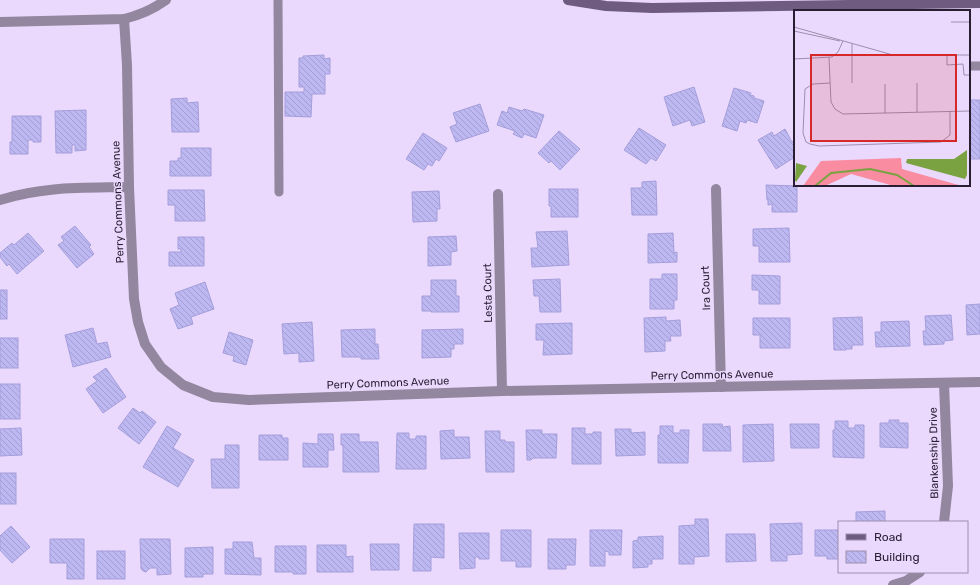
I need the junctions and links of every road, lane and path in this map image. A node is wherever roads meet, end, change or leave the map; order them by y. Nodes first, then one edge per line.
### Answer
1 (166, 0) edge
2 (278, 0) edge
3 (568, 0) edge
4 (980, 3) edge
5 (920, 8) edge
6 (124, 19) junction
7 (0, 22) edge
8 (129, 187) junction
9 (716, 189) dead end
10 (279, 192) dead end
11 (498, 194) dead end
12 (0, 200) edge
13 (980, 382) edge
14 (944, 383) junction
15 (721, 387) junction
16 (502, 391) junction
17 (944, 521) edge
18 (918, 573) edge
19 (893, 585) edge

1 - 6 street
2 - 10 lane
3 - 5 main road
4 - 5 main road
6 - 7 street
6 - 8 street, Perry Commons Avenue
8 - 12 street
8 - 16 street, Perry Commons Avenue
9 - 15 street, Ira Court
11 - 16 street, Lesta Court
13 - 14 street, Perry Commons Avenue
14 - 15 street, Perry Commons Avenue
14 - 17 street, Blankenship Drive
15 - 16 street, Perry Commons Avenue
18 - 19 street

